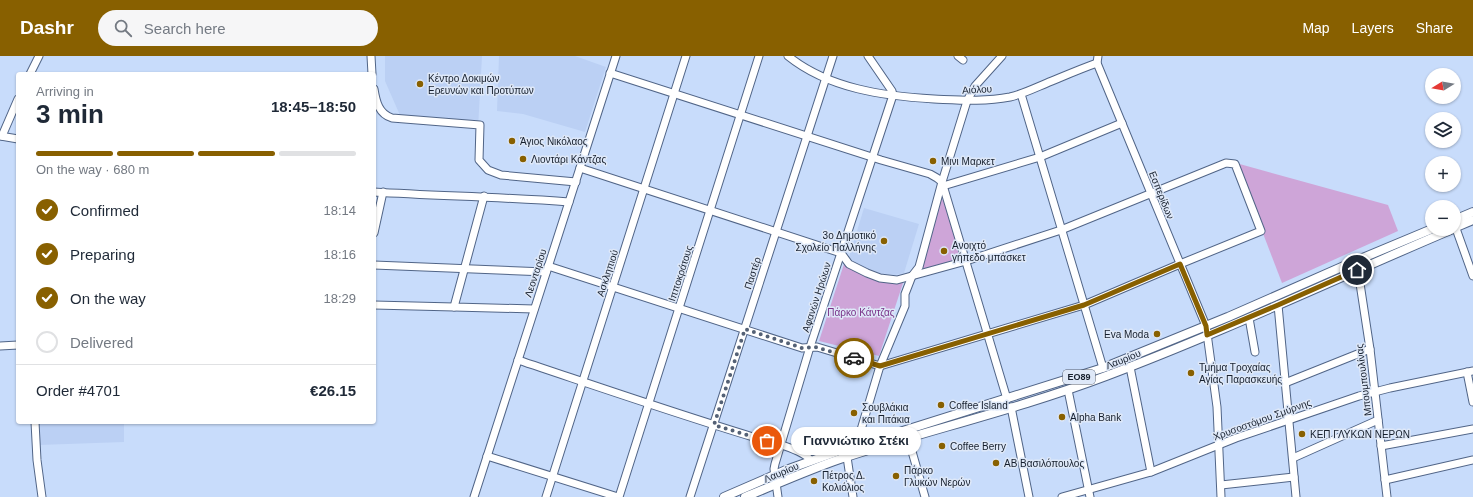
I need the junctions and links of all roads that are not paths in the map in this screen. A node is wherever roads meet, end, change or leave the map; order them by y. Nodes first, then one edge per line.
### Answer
1 (39, 56) edge
2 (371, 56) edge
3 (616, 56) edge
4 (686, 56) edge
5 (759, 56) edge
6 (788, 56) edge
7 (834, 56) edge
8 (868, 56) edge
9 (1002, 56) edge
10 (1097, 59) edge
11 (31, 72) edge
12 (372, 72) edge
13 (610, 73) junction
14 (826, 79) junction
15 (674, 93) junction
16 (1021, 94) junction
17 (892, 95) junction
18 (376, 101) edge
19 (967, 101) junction
20 (16, 103) edge
21 (741, 115) junction
22 (1122, 123) junction
23 (1, 136) edge
24 (808, 136) junction
25 (16, 139) edge
26 (873, 157) junction
27 (1040, 157) junction
28 (580, 168) junction
29 (576, 182) junction
30 (942, 184) junction
31 (644, 189) junction
32 (376, 192) edge
33 (382, 192) junction
34 (1151, 194) junction
35 (484, 196) junction
36 (569, 202) junction
37 (710, 210) junction
38 (1473, 212) edge
39 (1461, 220) edge
40 (1473, 220) edge
41 (376, 223) edge
42 (1461, 223) edge
43 (1061, 230) junction
44 (776, 232) junction
45 (1425, 232) edge
46 (1430, 236) edge
47 (1458, 236) edge
48 (841, 254) junction
49 (966, 261) junction
50 (1353, 262) junction
51 (376, 264) edge
52 (1180, 264) junction
53 (465, 269) junction
54 (547, 269) junction
55 (1357, 270) junction
56 (912, 276) junction
57 (1473, 276) edge
58 (613, 286) junction
59 (376, 305) edge
60 (1084, 305) junction
61 (1278, 305) junction
62 (454, 307) junction
63 (679, 308) junction
64 (534, 309) junction
65 (1249, 318) junction
66 (1206, 326) junction
67 (745, 329) junction
68 (987, 333) junction
69 (1207, 335) junction
70 (16, 345) edge
71 (0, 346) edge
72 (810, 347) junction
73 (1370, 349) junction
74 (1255, 352) dead end
75 (518, 360) junction
76 (880, 366) junction
77 (1130, 367) junction
78 (1102, 368) junction
79 (1470, 372) edge
80 (583, 381) junction
81 (1285, 383) junction
82 (1068, 390) junction
83 (1374, 392) junction
84 (1007, 399) junction
85 (1473, 402) edge
86 (649, 403) junction
87 (1011, 407) junction
88 (1290, 420) junction
89 (1378, 420) junction
90 (35, 424) edge
91 (714, 425) junction
92 (1473, 429) edge
93 (906, 430) junction
94 (909, 439) junction
95 (860, 444) junction
96 (1219, 444) junction
97 (781, 445) junction
98 (1381, 446) junction
99 (487, 456) junction
100 (847, 457) junction
101 (1293, 458) junction
102 (811, 460) junction
103 (1473, 460) edge
104 (1151, 472) junction
105 (775, 475) junction
106 (1294, 476) junction
107 (552, 477) junction
108 (1385, 480) junction
109 (776, 484) junction
110 (1221, 485) junction
111 (1088, 489) junction
112 (42, 497) edge
113 (474, 497) edge
114 (546, 497) edge
115 (618, 497) edge
116 (690, 497) edge
117 (724, 497) edge
118 (745, 497) edge
119 (778, 497) edge
120 (853, 497) edge
121 (925, 497) edge
122 (1029, 497) edge
123 (1062, 497) edge
124 (1090, 497) edge
125 (1221, 497) edge
126 (1296, 497) edge
127 (1387, 497) edge

1 - 11 street
2 - 12 street
3 - 13 street, Λεονταρίου
4 - 15 street, Ασκληπιού
5 - 21 street, Ιπποκράτους
6 - 14 street, Αιόλου
7 - 14 street, Παστέρ
8 - 17 street
9 - 19 street
10 - 16 street, Αιόλου
10 - 22 street, Εσπερίδων
13 - 15 street
13 - 28 street, Λεονταρίου
14 - 17 street, Αιόλου
14 - 24 street, Παστέρ
15 - 21 street
15 - 31 street, Ασκληπιού
16 - 19 street, Αιόλου
16 - 27 street
17 - 19 street, Αιόλου
17 - 26 street, Αφανών Ηρώων
18 - 29 street
19 - 30 street
20 - 23 street
21 - 24 street
21 - 37 street, Ιπποκράτους
22 - 27 street
22 - 34 street, Εσπερίδων
23 - 25 street
24 - 26 street
24 - 44 street, Παστέρ
26 - 30 street
26 - 48 street, Αφανών Ηρώων
27 - 30 street
27 - 43 street
28 - 29 street, Λεονταρίου
28 - 31 street
29 - 36 street, Λεονταρίου
30 - 49 street
30 - 56 street
31 - 37 street
31 - 58 street, Ασκληπιού
32 - 33 street
33 - 35 street
33 - 41 street
34 - 43 street
34 - 52 street, Εσπερίδων
34 - 52 street
35 - 36 street
35 - 53 street
36 - 54 street, Λεονταρίου
37 - 44 street
37 - 63 street, Ιπποκράτους
38 - 39 main road, Λαυρίου / ΕΟ89
40 - 42 main road, Λαυρίου / ΕΟ89
43 - 49 street
43 - 60 street
44 - 48 street
44 - 67 street, Παστέρ
45 - 50 main road, Λαυρίου / ΕΟ89
46 - 55 main road, Λαυρίου / ΕΟ89
47 - 57 street
48 - 56 street
48 - 72 street, Αφανών Ηρώων
49 - 56 street
49 - 68 street
50 - 55 street, Μπουμπουλίνας
50 - 66 main road, Λαυρίου / ΕΟ89
51 - 53 street
52 - 60 street
52 - 66 street, Εσπερίδων
53 - 54 street
53 - 62 street
54 - 58 street
54 - 64 street, Λεονταρίου
55 - 61 main road, Λαυρίου / ΕΟ89
55 - 73 street, Μπουμπουλίνας
56 - 76 street
58 - 63 street
58 - 80 street, Ασκληπιού
59 - 62 street
60 - 68 street
60 - 78 street
61 - 65 main road, Λαυρίου / ΕΟ89
61 - 81 street
62 - 64 street
63 - 67 street
63 - 86 street, Ιπποκράτους
64 - 75 street, Λεονταρίου
65 - 69 main road, Λαυρίου / ΕΟ89
65 - 74 street
66 - 69 street, Εσπερίδων
66 - 78 main road, Λαυρίου / ΕΟ89
67 - 72 street
67 - 91 street, Παστέρ
68 - 76 street
68 - 84 street
69 - 77 main road, Λαυρίου / ΕΟ89
69 - 96 street, Εσπερίδων
70 - 71 street
72 - 76 street
72 - 97 street, Αφανών Ηρώων
73 - 81 street
73 - 83 street, Μπουμπουλίνας
75 - 80 street
75 - 99 street, Λεονταρίου
76 - 95 street
77 - 82 main road, Λαυρίου / ΕΟ89
77 - 104 street
78 - 84 main road, Λαυρίου / ΕΟ89
79 - 83 street, Χρυσοστόμου Σμύρνης
79 - 85 street
80 - 86 street
80 - 107 street, Ασκληπιού
81 - 88 street
82 - 87 main road, Λαυρίου / ΕΟ89
82 - 111 street
83 - 88 street, Χρυσοστόμου Σμύρνης
83 - 89 street, Μπουμπουλίνας
84 - 93 main road, Λαυρίου / ΕΟ89
86 - 91 street
86 - 115 street, Ιπποκράτους
87 - 94 main road, Λαυρίου / ΕΟ89
87 - 122 street
88 - 96 street, Χρυσοστόμου Σμύρνης
88 - 101 street
89 - 98 street, Μπουμπουλίνας
89 - 101 street
90 - 112 street
91 - 97 street
91 - 116 street, Παστέρ
92 - 98 street
93 - 94 street
93 - 95 main road, Λαυρίου / ΕΟ89
94 - 100 main road, Λαυρίου / ΕΟ89
94 - 121 street
95 - 102 main road, Λαυρίου / ΕΟ89
96 - 104 street, Χρυσοστόμου Σμύρνης
96 - 110 street, Εσπερίδων
97 - 102 street
97 - 105 street, Αφανών Ηρώων
98 - 108 street, Μπουμπουλίνας
99 - 107 street
99 - 113 street, Λεονταρίου
100 - 109 main road, Λαυρίου / ΕΟ89
100 - 120 street
101 - 106 street
102 - 105 main road, Λαυρίου / ΕΟ89
103 - 108 street
104 - 111 street, Χρυσοστόμου Σμύρνης
105 - 109 street, Αφανών Ηρώων
105 - 117 main road, Λαυρίου / ΕΟ89
106 - 110 street
106 - 126 street
107 - 114 street, Ασκληπιού
107 - 115 street
108 - 127 street, Μπουμπουλίνας
109 - 118 main road, Λαυρίου / ΕΟ89
109 - 119 street, Αφανών Ηρώων
110 - 125 street, Εσπερίδων
111 - 123 street, Χρυσοστόμου Σμύρνης
111 - 124 street

